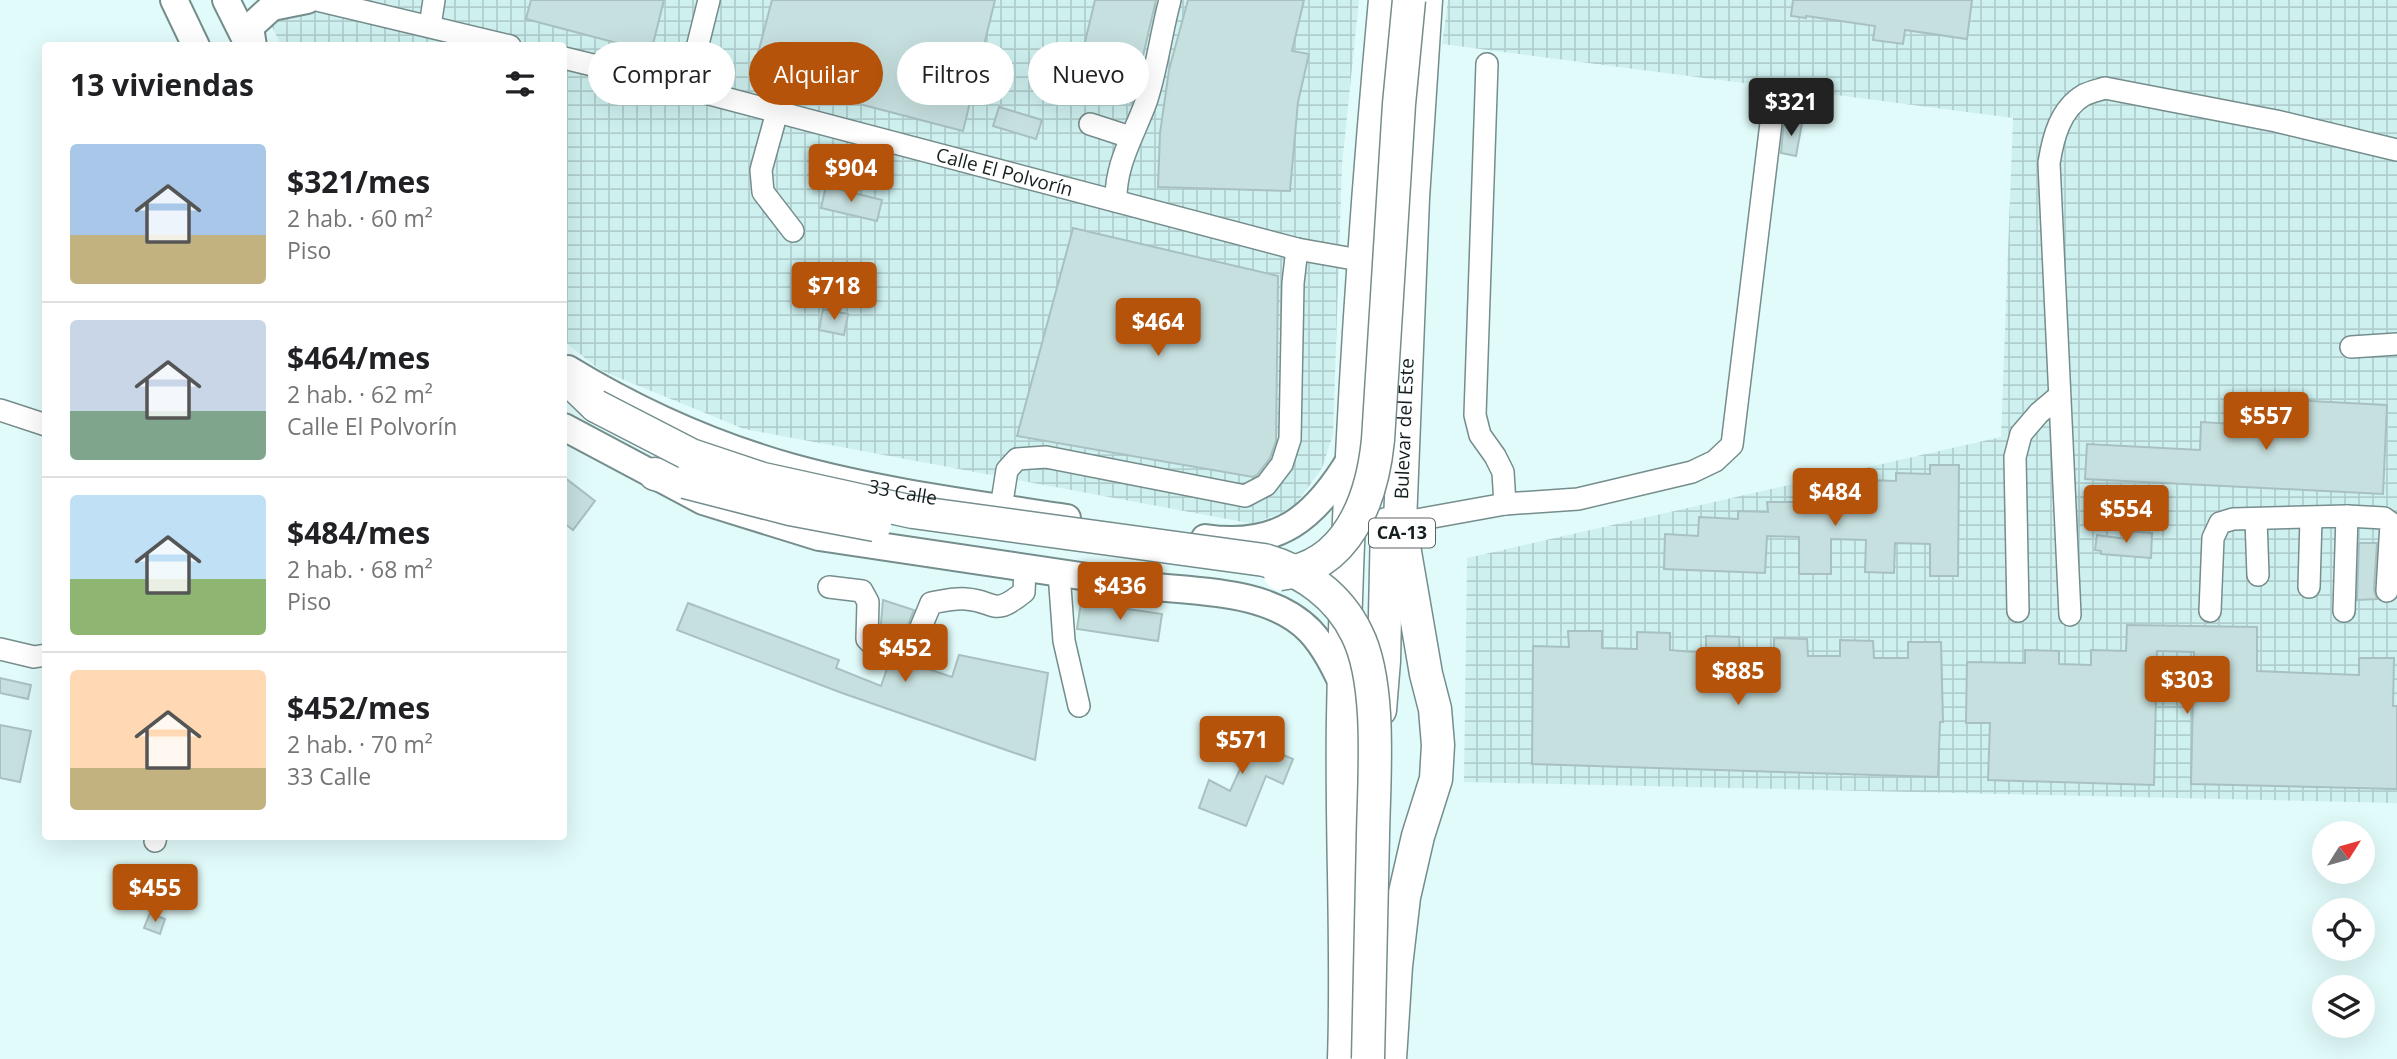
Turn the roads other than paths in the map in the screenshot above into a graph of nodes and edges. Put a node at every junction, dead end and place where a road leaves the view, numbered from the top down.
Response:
1 (174, 0) edge
2 (226, 0) edge
3 (307, 0) edge
4 (317, 0) edge
5 (434, 0) edge
6 (709, 0) edge
7 (1170, 0) edge
8 (1385, 0) edge
9 (1409, 0) edge
10 (1426, 0) edge
11 (430, 26) junction
12 (194, 42) edge
13 (249, 42) edge
14 (251, 42) edge
15 (494, 42) edge
16 (698, 42) edge
17 (567, 59) edge
18 (588, 64) edge
19 (1488, 64) dead end
20 (735, 101) edge
21 (777, 113) junction
22 (1771, 123) dead end
23 (1090, 124) dead end
24 (1130, 137) junction
25 (2397, 150) edge
26 (1116, 201) junction
27 (793, 231) dead end
28 (1297, 249) junction
29 (1365, 261) junction
30 (2397, 344) edge
31 (2351, 347) dead end
32 (567, 369) edge
33 (567, 378) edge
34 (2058, 397) junction
35 (0, 410) edge
36 (42, 424) edge
37 (567, 429) edge
38 (1404, 439) junction
39 (1351, 458) junction
40 (655, 474) junction
41 (1505, 504) junction
42 (1000, 508) junction
43 (2347, 516) junction
44 (2311, 518) junction
45 (2256, 519) junction
46 (1400, 523) junction
47 (1215, 540) junction
48 (1025, 568) junction
49 (1059, 573) junction
50 (2258, 575) dead end
51 (829, 587) dead end
52 (2309, 587) dead end
53 (2387, 591) dead end
54 (1208, 593) junction
55 (2018, 611) dead end
56 (2210, 611) dead end
57 (2344, 611) dead end
58 (2070, 615) dead end
59 (0, 649) edge
60 (42, 656) edge
61 (1344, 687) junction
62 (1079, 706) dead end
63 (1343, 725) junction
64 (1344, 1059) edge
65 (1368, 1059) edge
66 (1390, 1059) edge

1 - 12 main road
2 - 13 main road
3 - 14 main road
4 - 11 street
5 - 11 street
6 - 16 street
7 - 24 street
8 - 29 highway, CA-13
9 - 40 highway, bridge
10 - 38 highway, Bulevar del Este / CA-13
11 - 15 street
17 - 18 street, Calle El Polvorín
19 - 41 street
20 - 21 street, Calle El Polvorín
21 - 26 street, Calle El Polvorín
21 - 27 street
22 - 41 street
23 - 24 street
24 - 26 street
25 - 34 street
26 - 28 street, Calle El Polvorín
28 - 29 street, Calle El Polvorín
28 - 42 street
29 - 39 highway, CA-13
30 - 31 street
32 - 42 main road, 33 Calle
33 - 65 highway, bridge
34 - 55 street
34 - 58 street
35 - 36 street
37 - 40 main road
38 - 46 highway, Bulevar del Este / CA-13
38 - 63 highway
39 - 47 main road, 33 Calle
39 - 61 highway, CA-13
40 - 48 main road
41 - 46 street
42 - 47 main road, 33 Calle
43 - 44 street
43 - 53 street
43 - 57 street
44 - 45 street
44 - 52 street
45 - 50 street
45 - 56 street
46 - 66 highway, Bulevar del Este / CA-13
47 - 54 main road
48 - 49 main road
48 - 51 street
49 - 54 main road
49 - 62 street
54 - 61 main road
59 - 60 street
61 - 63 highway, CA-13
63 - 64 highway, CA-13

